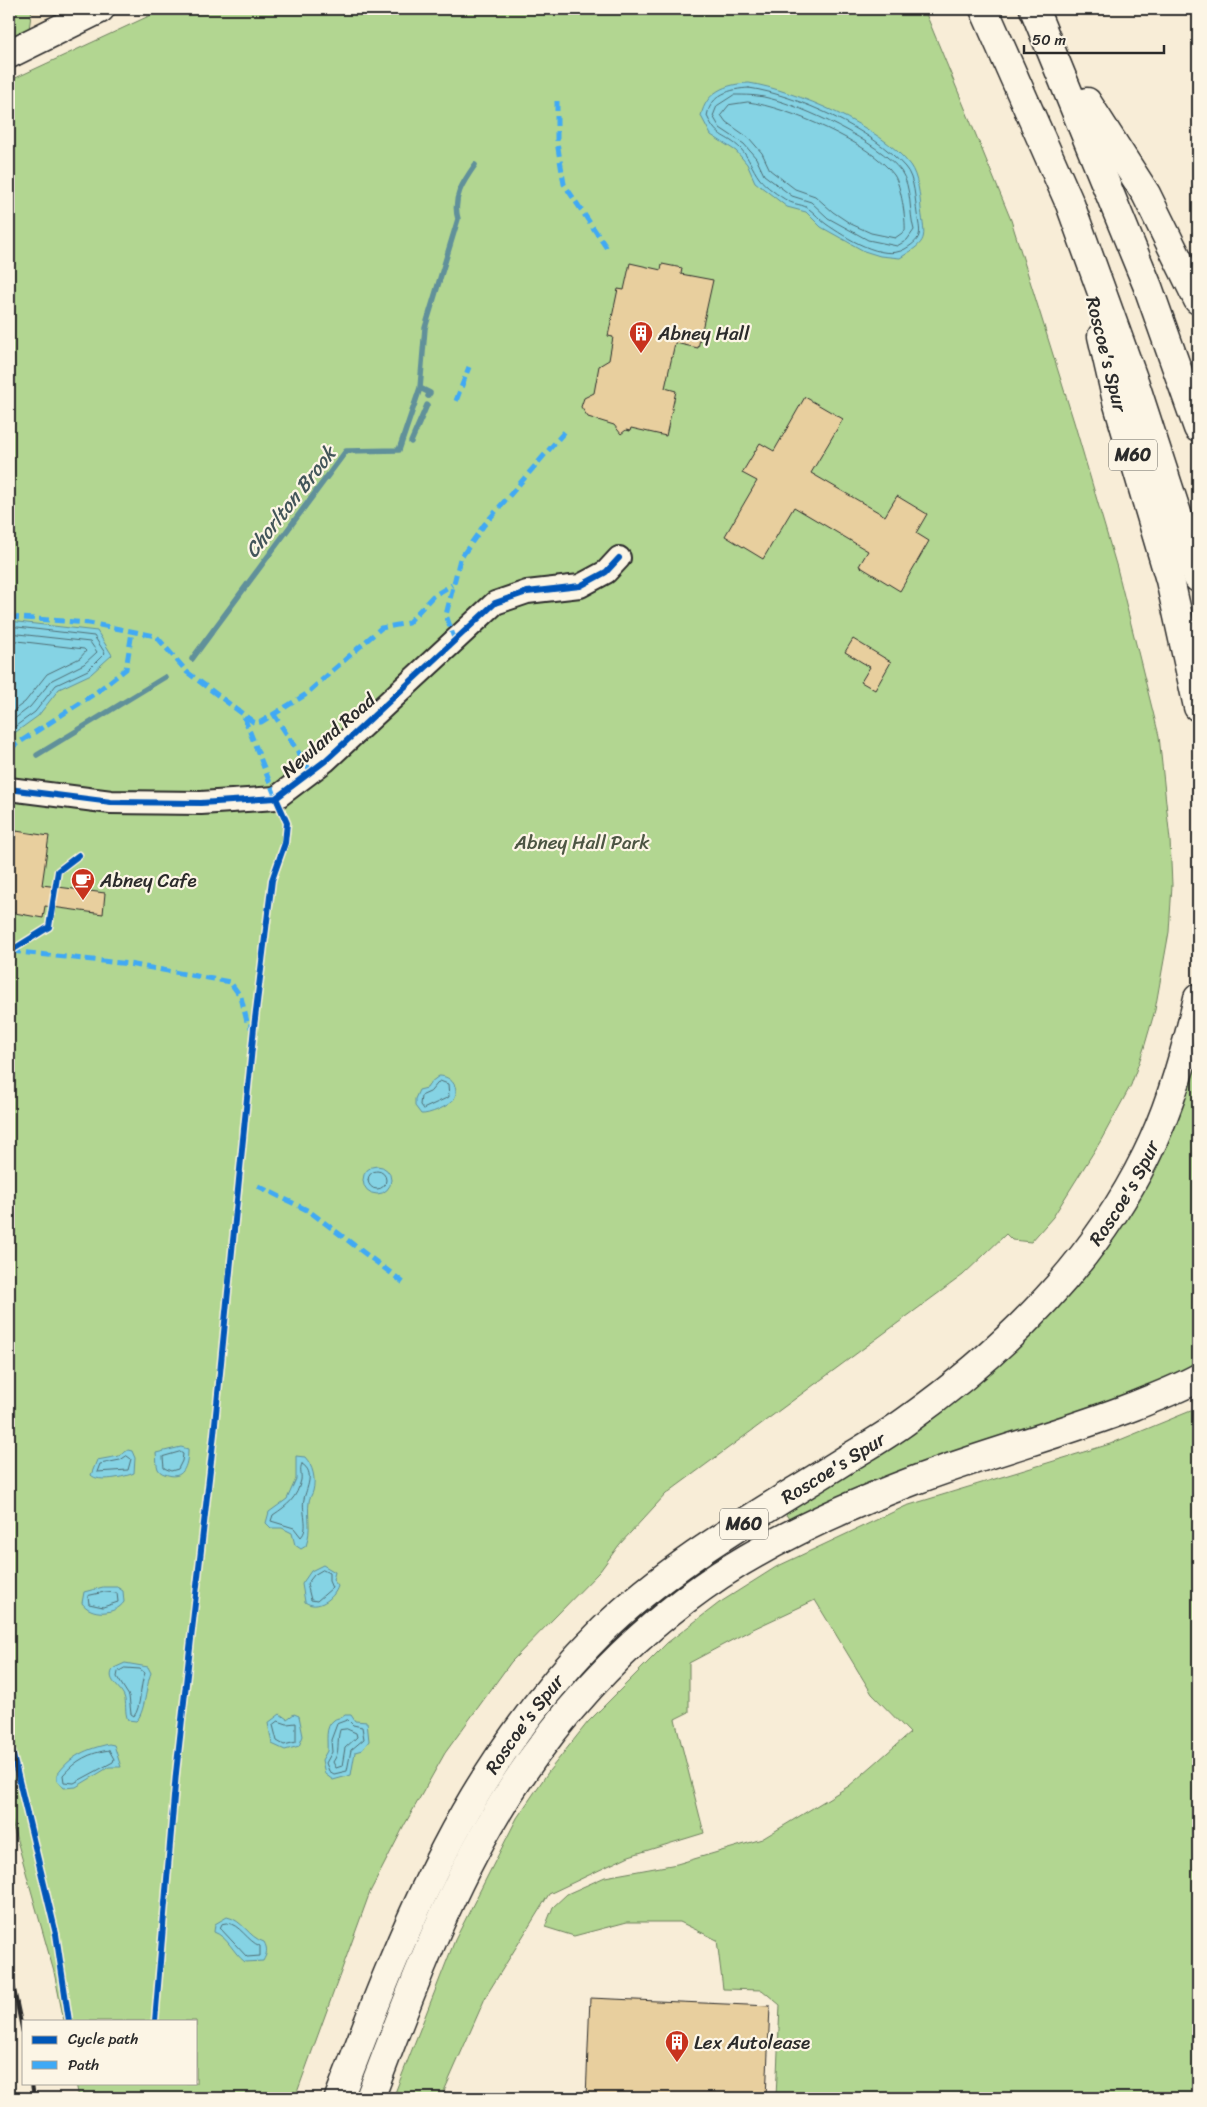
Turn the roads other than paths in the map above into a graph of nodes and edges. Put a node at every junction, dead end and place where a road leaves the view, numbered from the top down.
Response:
1 (100, 9) edge
2 (984, 9) edge
3 (1034, 9) edge
4 (1049, 42) junction
5 (9, 54) edge
6 (1070, 204) junction
7 (1198, 300) edge
8 (1198, 428) edge
9 (619, 558) dead end
10 (1198, 578) edge
11 (1198, 707) edge
12 (9, 789) edge
13 (1198, 998) edge
14 (1198, 1378) edge
15 (339, 2098) edge
16 (370, 2098) edge

1 - 5 main road
2 - 6 main road, M60
3 - 4 main road
4 - 7 main road
4 - 8 main road
6 - 10 main road, M60
6 - 11 main road, Roscoe's Spur / M60
9 - 12 street, Newland Road
13 - 15 main road, Roscoe's Spur / M60
14 - 16 main road, Roscoe's Spur / M60

